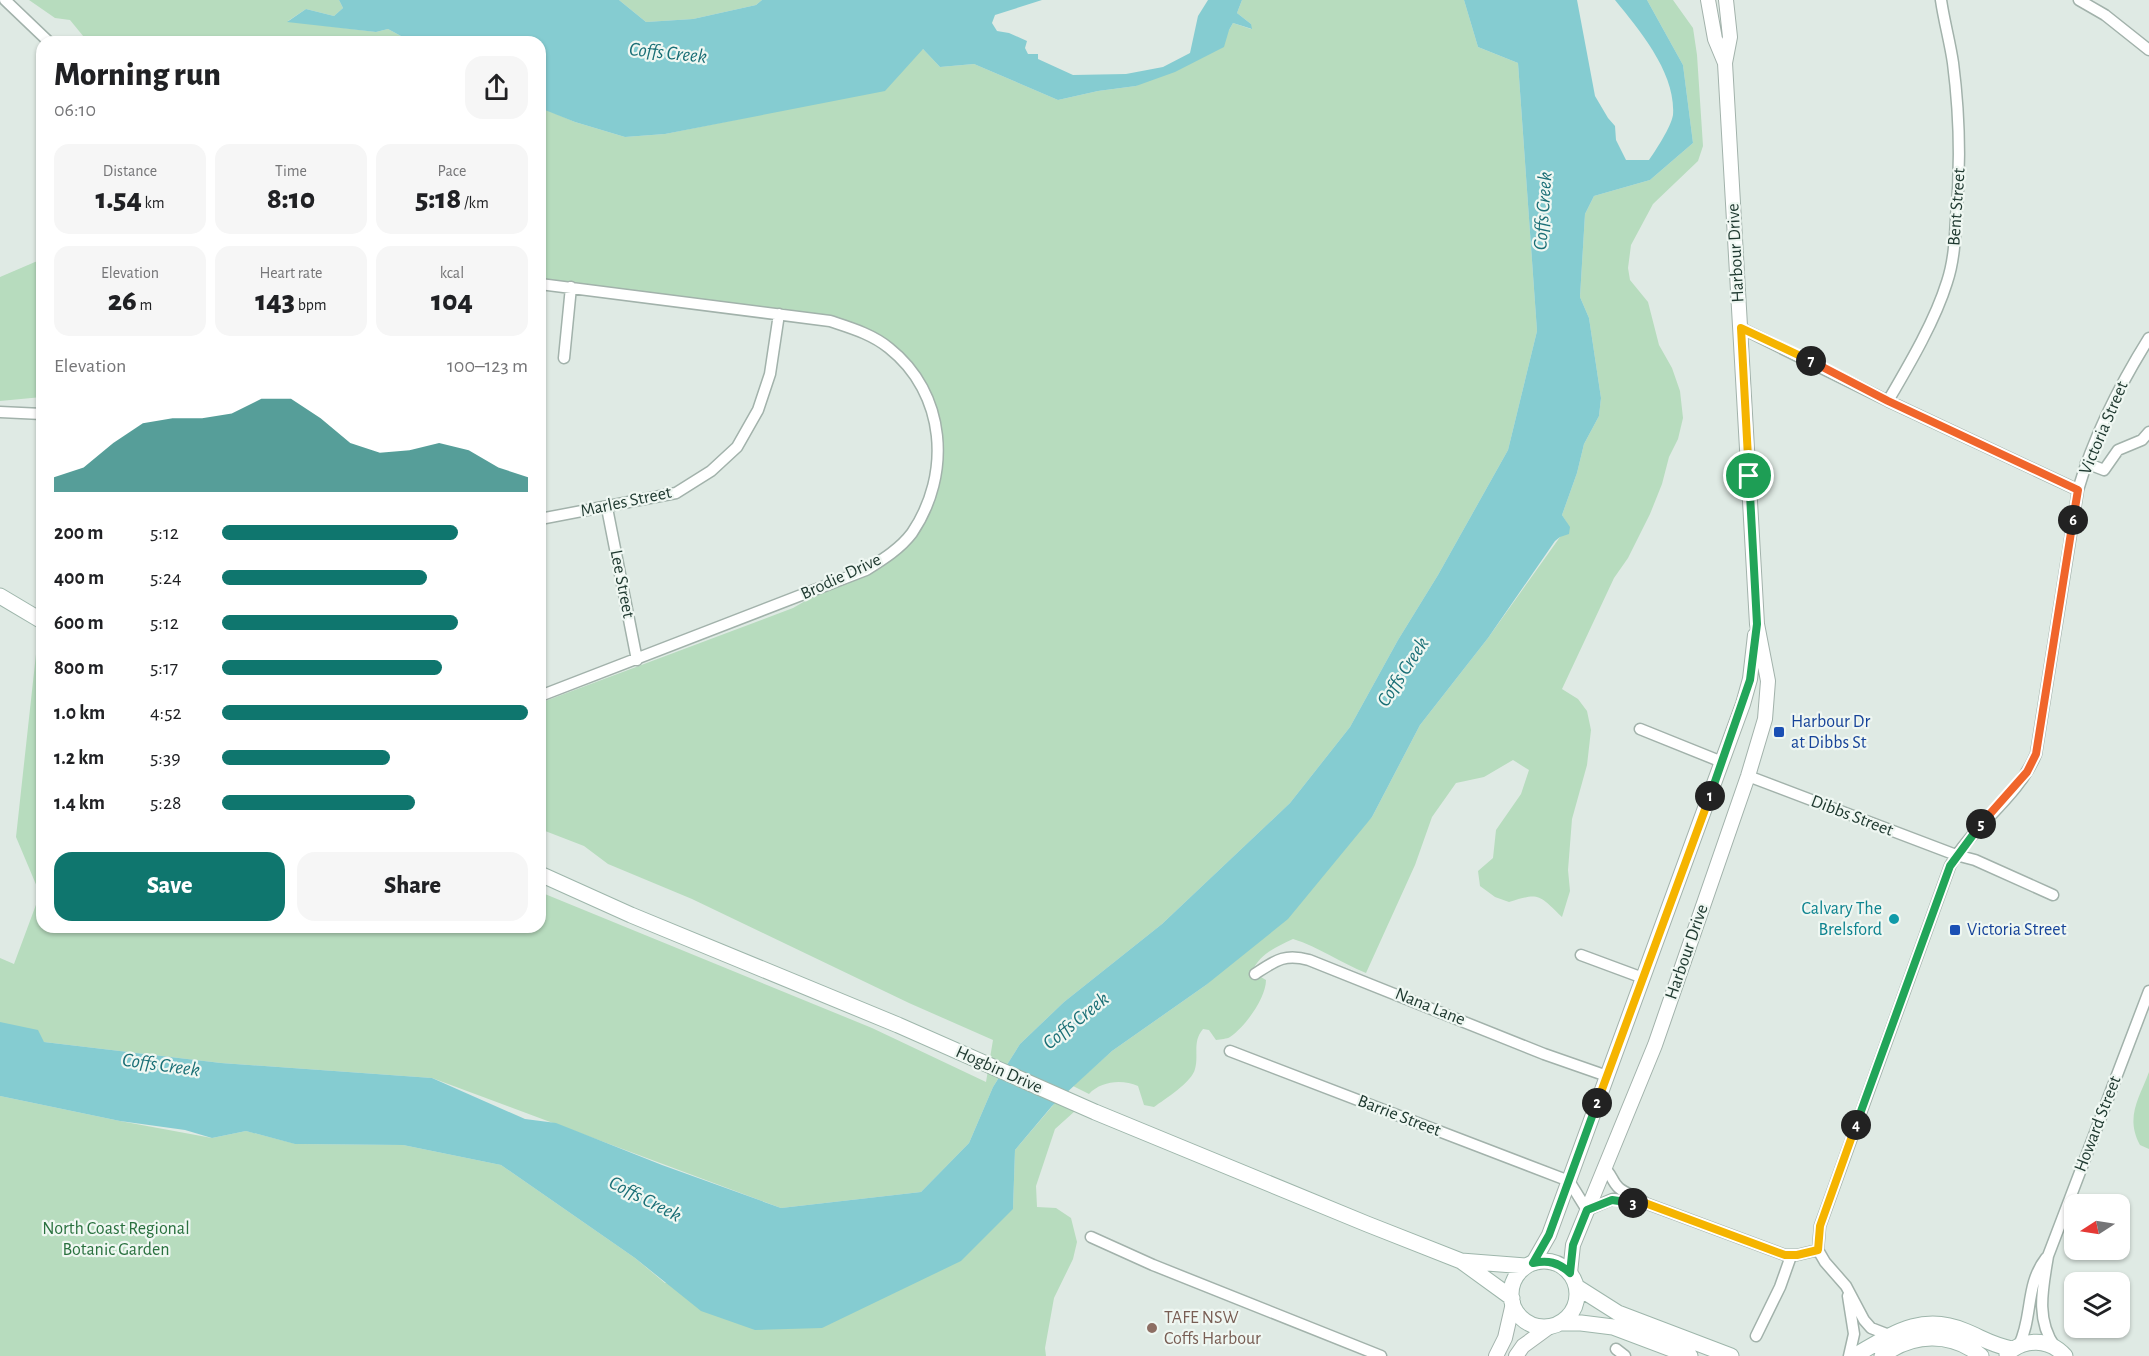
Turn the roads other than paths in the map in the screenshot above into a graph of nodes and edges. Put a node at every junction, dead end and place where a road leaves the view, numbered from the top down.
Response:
1 (5, 0) edge
2 (1708, 0) edge
3 (1726, 0) edge
4 (1941, 0) edge
5 (2079, 0) edge
6 (43, 36) edge
7 (2149, 50) edge
8 (1725, 63) junction
9 (546, 285) edge
10 (571, 288) junction
11 (779, 314) junction
12 (1741, 328) junction
13 (2149, 338) edge
14 (564, 358) dead end
15 (1888, 401) junction
16 (0, 412) edge
17 (36, 414) edge
18 (2149, 432) edge
19 (2086, 463) junction
20 (2078, 490) junction
21 (607, 508) junction
22 (546, 518) edge
23 (0, 596) edge
24 (36, 617) edge
25 (1757, 624) junction
26 (637, 660) junction
27 (546, 694) edge
28 (1640, 729) dead end
29 (1722, 762) junction
30 (1748, 776) junction
31 (1956, 855) junction
32 (546, 877) edge
33 (2053, 895) dead end
34 (1581, 955) dead end
35 (1255, 974) dead end
36 (1643, 978) junction
37 (2149, 991) edge
38 (1230, 1051) dead end
39 (1607, 1076) junction
40 (1604, 1168) junction
41 (1569, 1181) junction
42 (1645, 1203) junction
43 (1587, 1210) junction
44 (1091, 1237) dead end
45 (1818, 1250) junction
46 (1791, 1256) junction
47 (2048, 1256) junction
48 (1461, 1261) junction
49 (1530, 1264) junction
50 (1570, 1273) junction
51 (1846, 1286) junction
52 (1577, 1287) junction
53 (1512, 1301) junction
54 (1554, 1325) junction
55 (1889, 1335) junction
56 (1756, 1336) dead end
57 (1616, 1349) dead end
58 (2012, 1350) edge
59 (2060, 1352) edge
60 (1381, 1356) edge
61 (1496, 1356) edge
62 (1516, 1356) edge
63 (1625, 1356) edge
64 (1690, 1356) edge
65 (1731, 1356) edge
66 (1849, 1356) edge
67 (1854, 1356) edge
68 (1882, 1356) edge
69 (1980, 1356) edge

1 - 6 street
2 - 8 street, Harbour Drive
3 - 8 street, Harbour Drive
4 - 15 street, Bent Street
5 - 7 street
8 - 12 street, Harbour Drive
9 - 10 street, Brodie Drive
10 - 11 street, Brodie Drive
10 - 14 street
11 - 21 street, Marles Street
11 - 26 street, Brodie Drive
12 - 15 street
12 - 25 street, Harbour Drive
13 - 19 street, Victoria Street
15 - 20 street
16 - 17 street
18 - 19 street
19 - 20 street, Victoria Street
20 - 31 street, Victoria Street
21 - 22 street, Marles Street
21 - 26 street, Lee Street
23 - 24 main road
25 - 29 street, Harbour Drive
25 - 30 street, Harbour Drive
26 - 27 street, Brodie Drive
28 - 29 street
29 - 36 street, Harbour Drive
30 - 31 street, Dibbs Street
30 - 40 street, Harbour Drive
31 - 33 street, Dibbs Street
31 - 45 street, Victoria Street
32 - 48 main road, Hogbin Drive
34 - 36 street
35 - 39 street, Nana Lane
36 - 39 street, Harbour Drive
37 - 47 street, Howard Street
38 - 41 street, Barrie Street
39 - 41 street, Harbour Drive
40 - 42 street
40 - 43 street, Harbour Drive
41 - 43 street
41 - 49 street, Harbour Drive
42 - 43 street
42 - 46 street
43 - 50 street, Harbour Drive
44 - 60 street
45 - 46 street
45 - 51 street
46 - 56 street
47 - 58 street, Howard Street
47 - 59 street, Howard Street
48 - 49 main road, Hogbin Drive
48 - 53 main road, Hogbin Drive
49 - 50 main road
49 - 53 main road
50 - 52 main road
51 - 55 street
51 - 66 street
52 - 54 main road
52 - 65 main road
53 - 54 main road
53 - 61 street
54 - 62 street
54 - 64 main road
55 - 58 main road
55 - 67 main road
57 - 63 street
58 - 59 main road
68 - 69 main road

